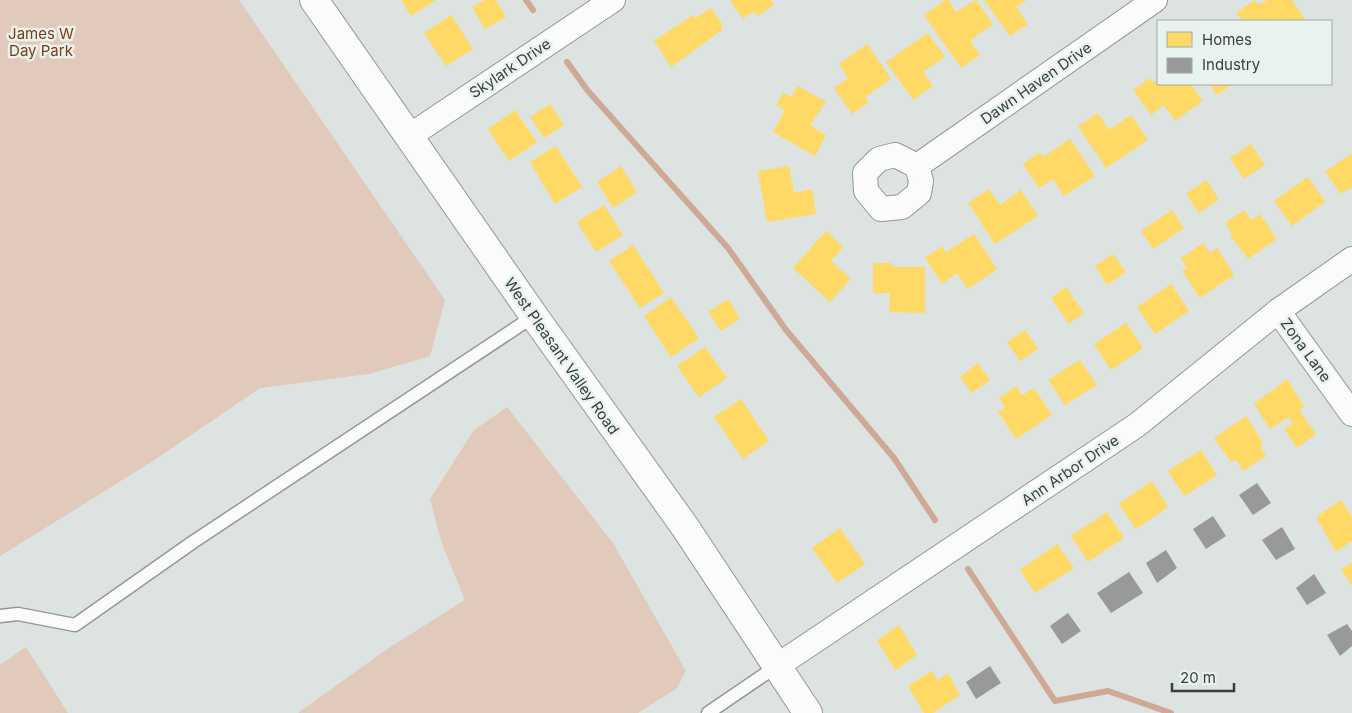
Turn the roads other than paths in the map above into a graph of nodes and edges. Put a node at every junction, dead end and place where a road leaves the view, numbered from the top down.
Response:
1 (314, 0) edge
2 (613, 0) edge
3 (1155, 0) edge
4 (408, 137) junction
5 (917, 166) dead end
6 (1352, 259) edge
7 (1278, 311) junction
8 (534, 316) junction
9 (1352, 414) edge
10 (0, 616) edge
11 (777, 666) junction
12 (708, 713) edge
13 (808, 713) edge

1 - 4 main road, West Pleasant Valley Road
2 - 4 street, Skylark Drive
3 - 5 street, Dawn Haven Drive
4 - 8 main road, West Pleasant Valley Road
6 - 7 street, Ann Arbor Drive
7 - 9 street, Zona Lane
7 - 11 street, Ann Arbor Drive
8 - 10 lane
8 - 11 main road, West Pleasant Valley Road
11 - 12 lane
11 - 13 main road, West Pleasant Valley Road

